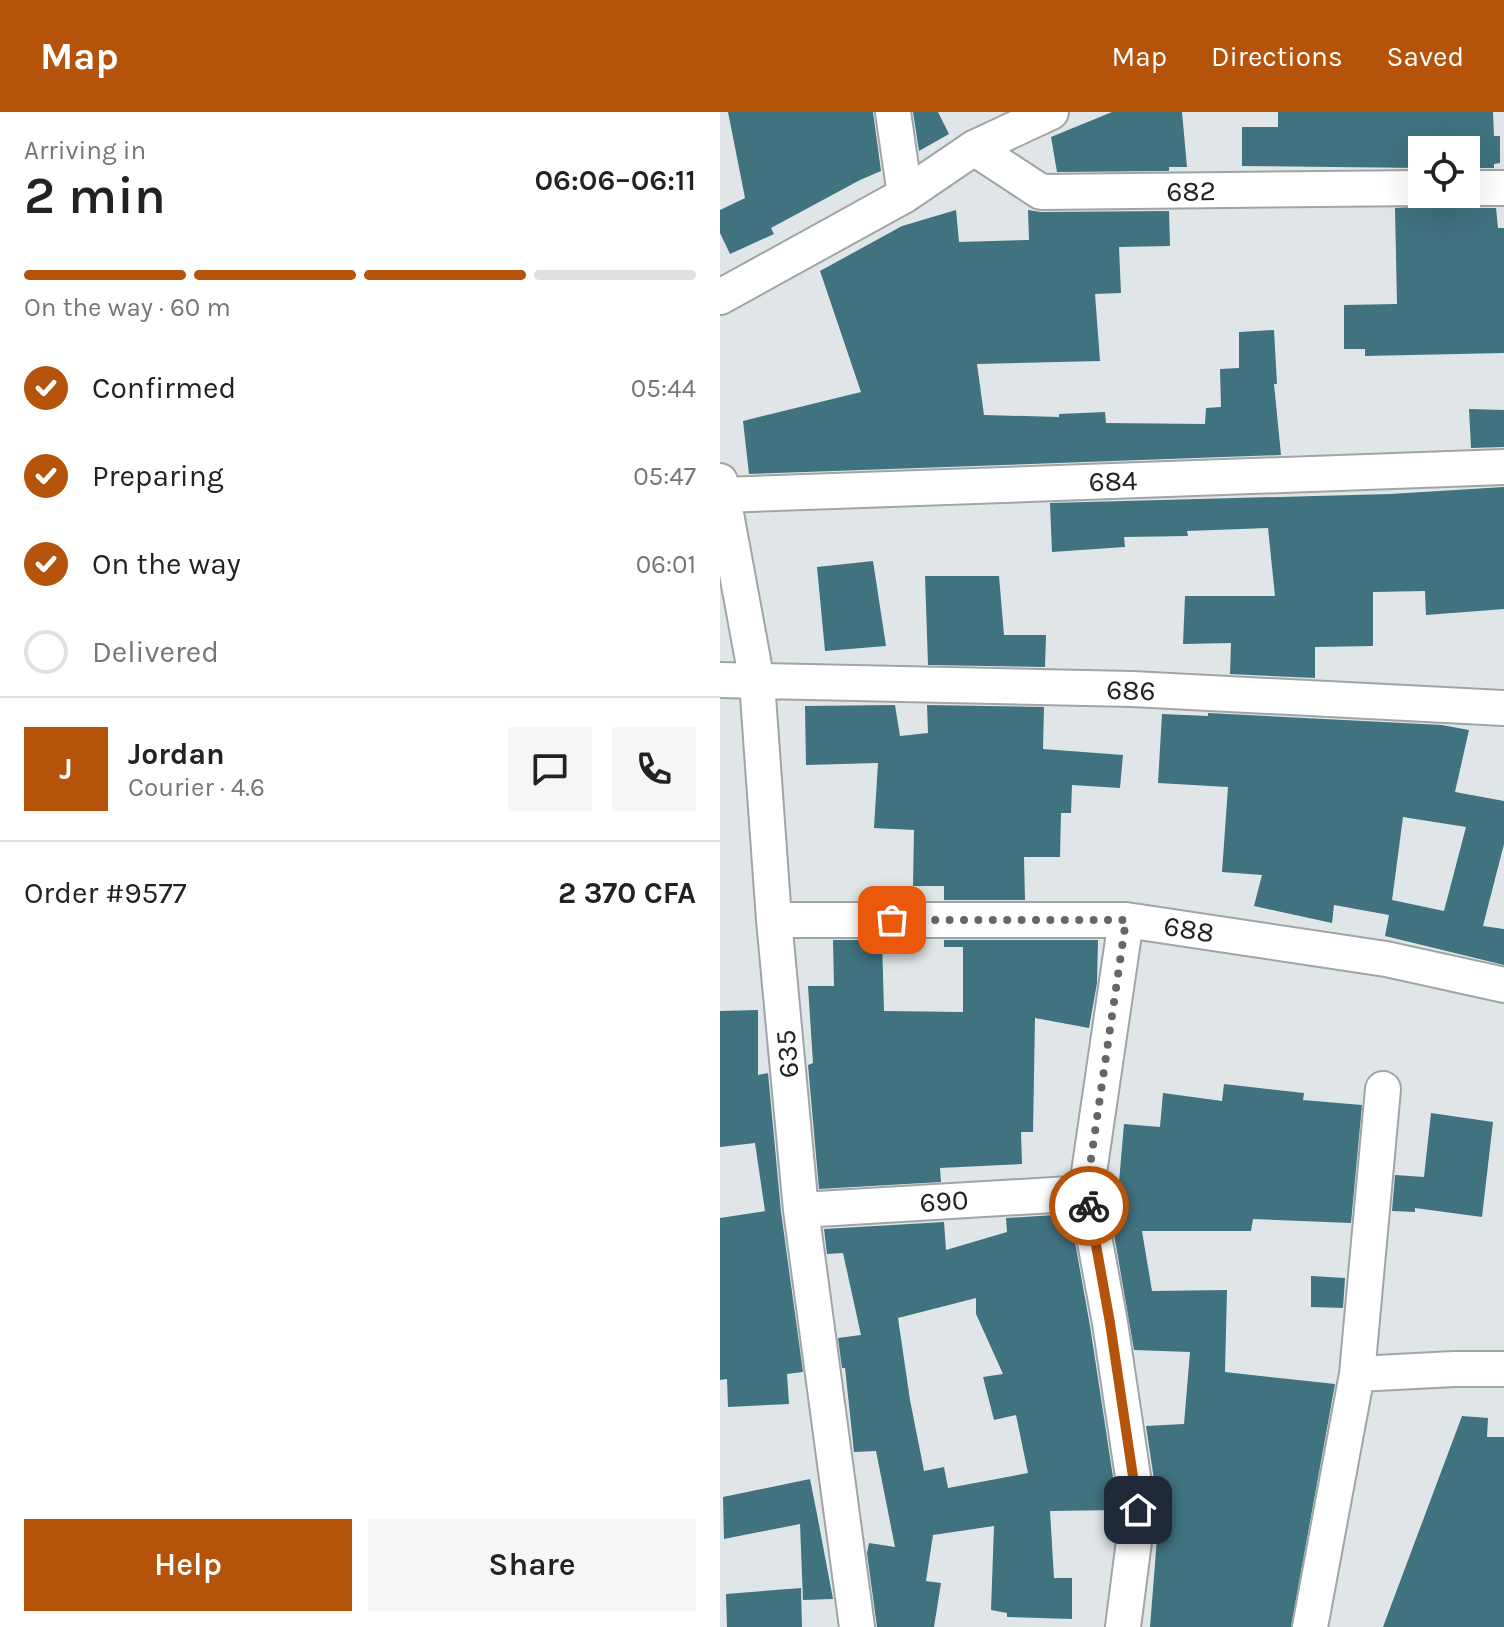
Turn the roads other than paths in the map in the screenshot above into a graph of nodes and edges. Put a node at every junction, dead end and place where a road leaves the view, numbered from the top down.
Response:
1 (893, 112) edge
2 (1051, 112) edge
3 (974, 148) junction
4 (1408, 188) edge
5 (1480, 188) edge
6 (1504, 188) edge
7 (905, 195) junction
8 (720, 297) edge
9 (1504, 467) edge
10 (722, 488) edge
11 (720, 680) edge
12 (757, 682) junction
13 (1504, 708) edge
14 (774, 920) junction
15 (1126, 920) junction
16 (1504, 985) edge
17 (1383, 1089) dead end
18 (1086, 1193) junction
19 (801, 1210) junction
20 (1504, 1369) edge
21 (1357, 1374) junction
22 (857, 1627) edge
23 (1123, 1627) edge
24 (1310, 1627) edge

1 - 7 street
2 - 3 street
3 - 4 street, 682
3 - 7 street
5 - 6 street
7 - 8 street
9 - 10 street, 684
10 - 12 street, 635
11 - 12 street, 686
12 - 13 street, 686
12 - 14 street, 635
14 - 15 street, 688
14 - 19 street, 635
15 - 16 street, 688
15 - 18 street
17 - 21 street
18 - 19 street, 690
18 - 23 street
19 - 22 street, 635
20 - 21 street
21 - 24 street

